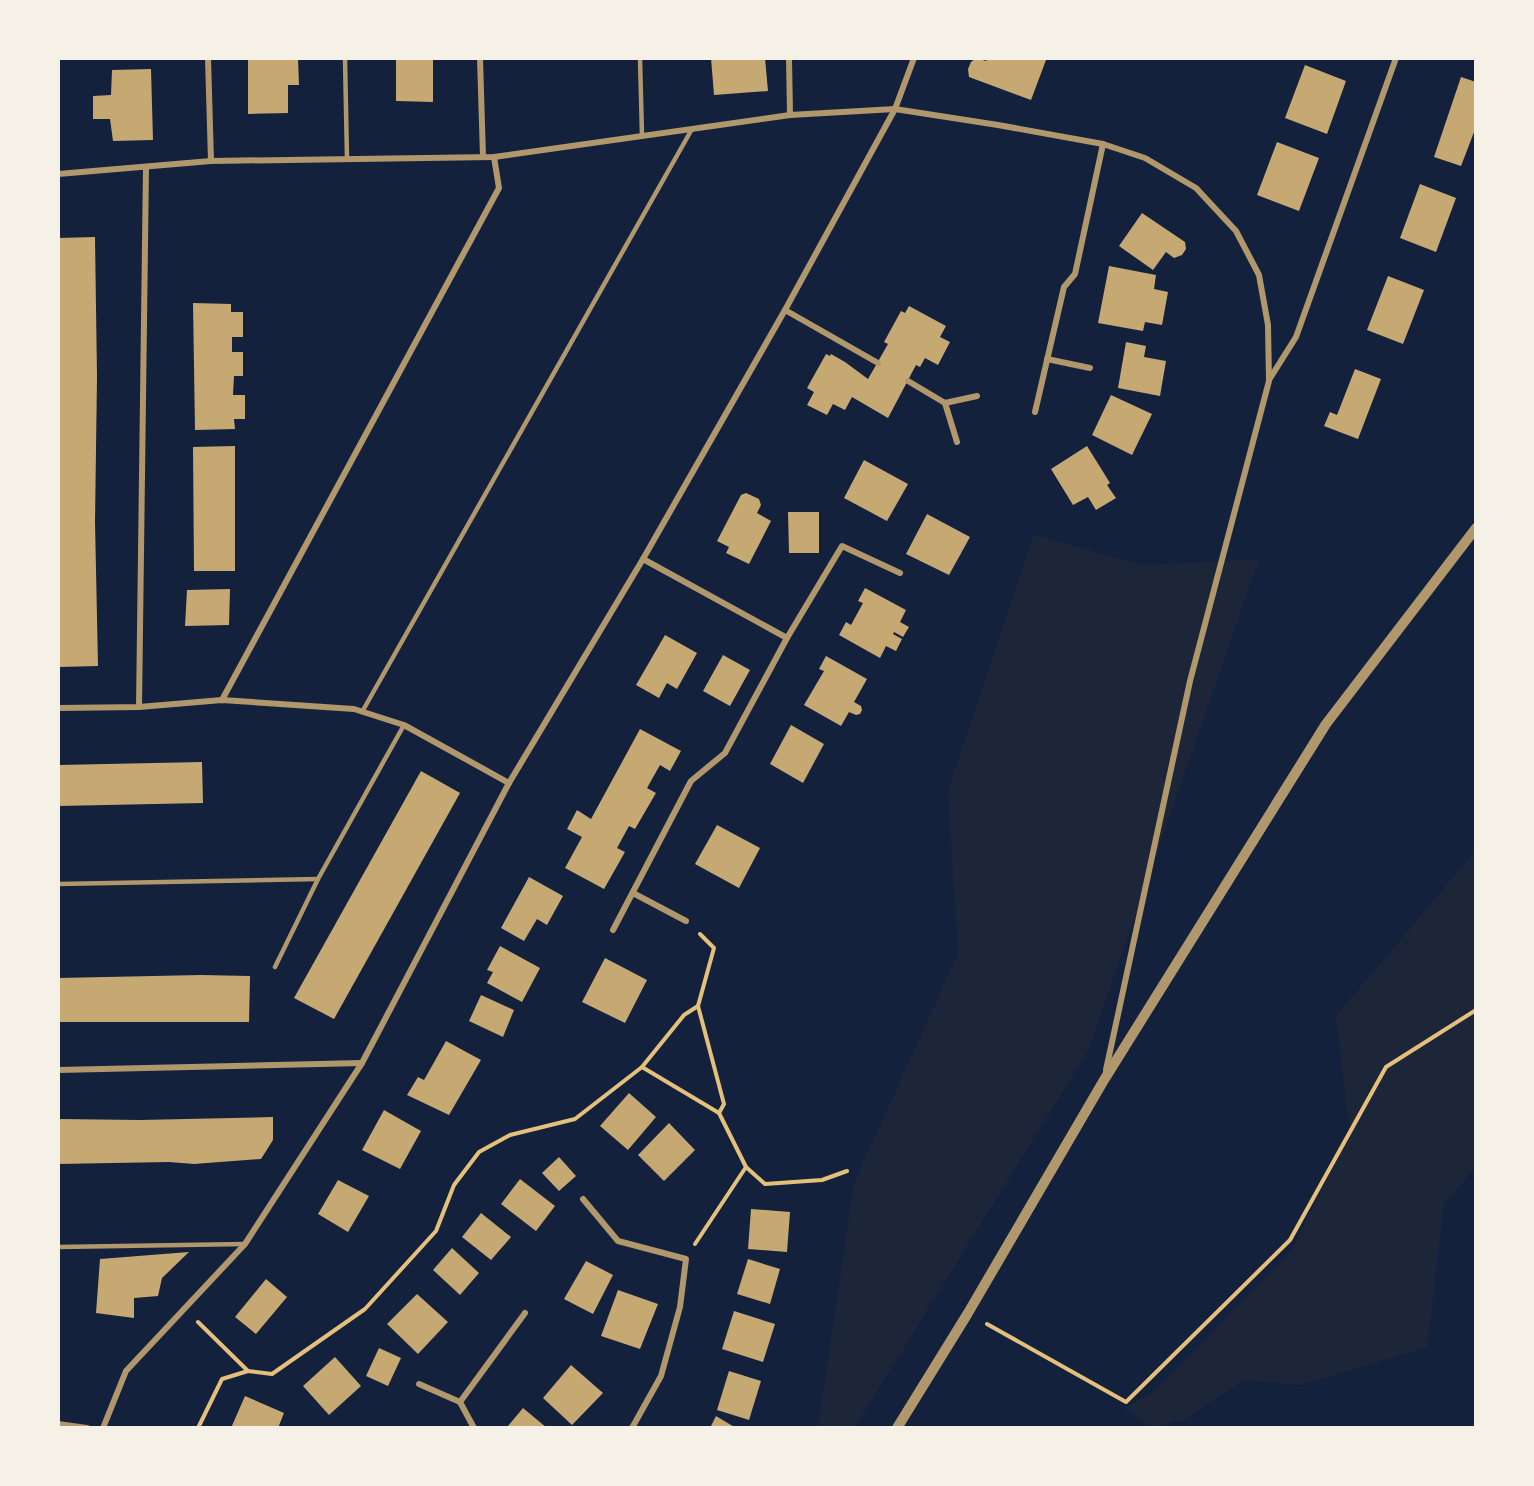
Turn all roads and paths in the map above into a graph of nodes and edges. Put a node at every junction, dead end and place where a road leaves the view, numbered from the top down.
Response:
1 (208, 58) edge
2 (345, 58) edge
3 (480, 58) edge
4 (640, 58) edge
5 (789, 58) edge
6 (914, 58) edge
7 (1395, 58) edge
8 (895, 109) junction
9 (790, 115) junction
10 (692, 129) junction
11 (642, 136) junction
12 (1103, 144) junction
13 (483, 157) junction
14 (494, 157) junction
15 (347, 159) junction
16 (211, 161) junction
17 (146, 167) junction
18 (58, 174) edge
19 (785, 310) junction
20 (1047, 359) junction
21 (878, 363) dead end
22 (1090, 368) dead end
23 (908, 381) dead end
24 (1269, 381) junction
25 (977, 396) dead end
26 (945, 403) junction
27 (1035, 412) dead end
28 (957, 442) dead end
29 (1476, 528) edge
30 (643, 559) junction
31 (900, 573) dead end
32 (787, 639) junction
33 (222, 700) junction
34 (139, 706) junction
35 (58, 708) edge
36 (362, 712) junction
37 (404, 725) junction
38 (509, 783) junction
39 (318, 879) junction
40 (58, 884) edge
41 (633, 893) junction
42 (686, 921) joint
43 (613, 930) dead end
44 (275, 967) dead end
45 (698, 1006) junction
46 (1476, 1010) edge
47 (362, 1063) junction
48 (642, 1067) junction
49 (58, 1070) edge
50 (1104, 1080) junction
51 (720, 1113) junction
52 (746, 1167) junction
53 (847, 1171) dead end
54 (583, 1199) dead end
55 (245, 1244) junction
56 (58, 1247) edge
57 (686, 1259) junction
58 (184, 1309) junction
59 (525, 1312) dead end
60 (1003, 1333) dead end
61 (248, 1371) junction
62 (419, 1384) dead end
63 (460, 1402) junction
64 (58, 1424) edge
65 (87, 1428) edge
66 (103, 1428) edge
67 (198, 1428) edge
68 (474, 1428) edge
69 (632, 1428) edge
70 (897, 1428) edge

1 - 16 street
2 - 15 lane
3 - 13 street
4 - 11 lane
5 - 9 street
6 - 8 street
7 - 24 street
8 - 9 street
8 - 12 street
8 - 19 street
9 - 10 street
10 - 11 street
10 - 36 lane
11 - 14 street
12 - 20 street
12 - 24 street
13 - 14 street
13 - 15 street
14 - 33 street
15 - 16 street
16 - 17 street
17 - 18 street
17 - 34 street
19 - 21 street
19 - 30 street
20 - 22 street
20 - 27 street
23 - 26 street
24 - 50 street
25 - 26 street
26 - 28 street
29 - 50 street
30 - 32 street
30 - 38 street
31 - 32 street
32 - 41 street
33 - 34 street
33 - 36 street
34 - 35 street
36 - 37 street
37 - 38 street
37 - 39 lane
38 - 47 street
39 - 40 lane
39 - 44 lane
41 - 42 street
41 - 43 street
42 - 45 path
45 - 48 path
45 - 51 path
46 - 60 path
47 - 49 street
47 - 55 street
48 - 51 path
48 - 61 path
50 - 70 street
51 - 52 path
52 - 53 path
52 - 57 path
54 - 57 street
55 - 56 lane
55 - 58 street
57 - 69 street
58 - 61 path
58 - 66 street
59 - 63 street
61 - 67 path
62 - 63 street
63 - 68 street
64 - 65 street

